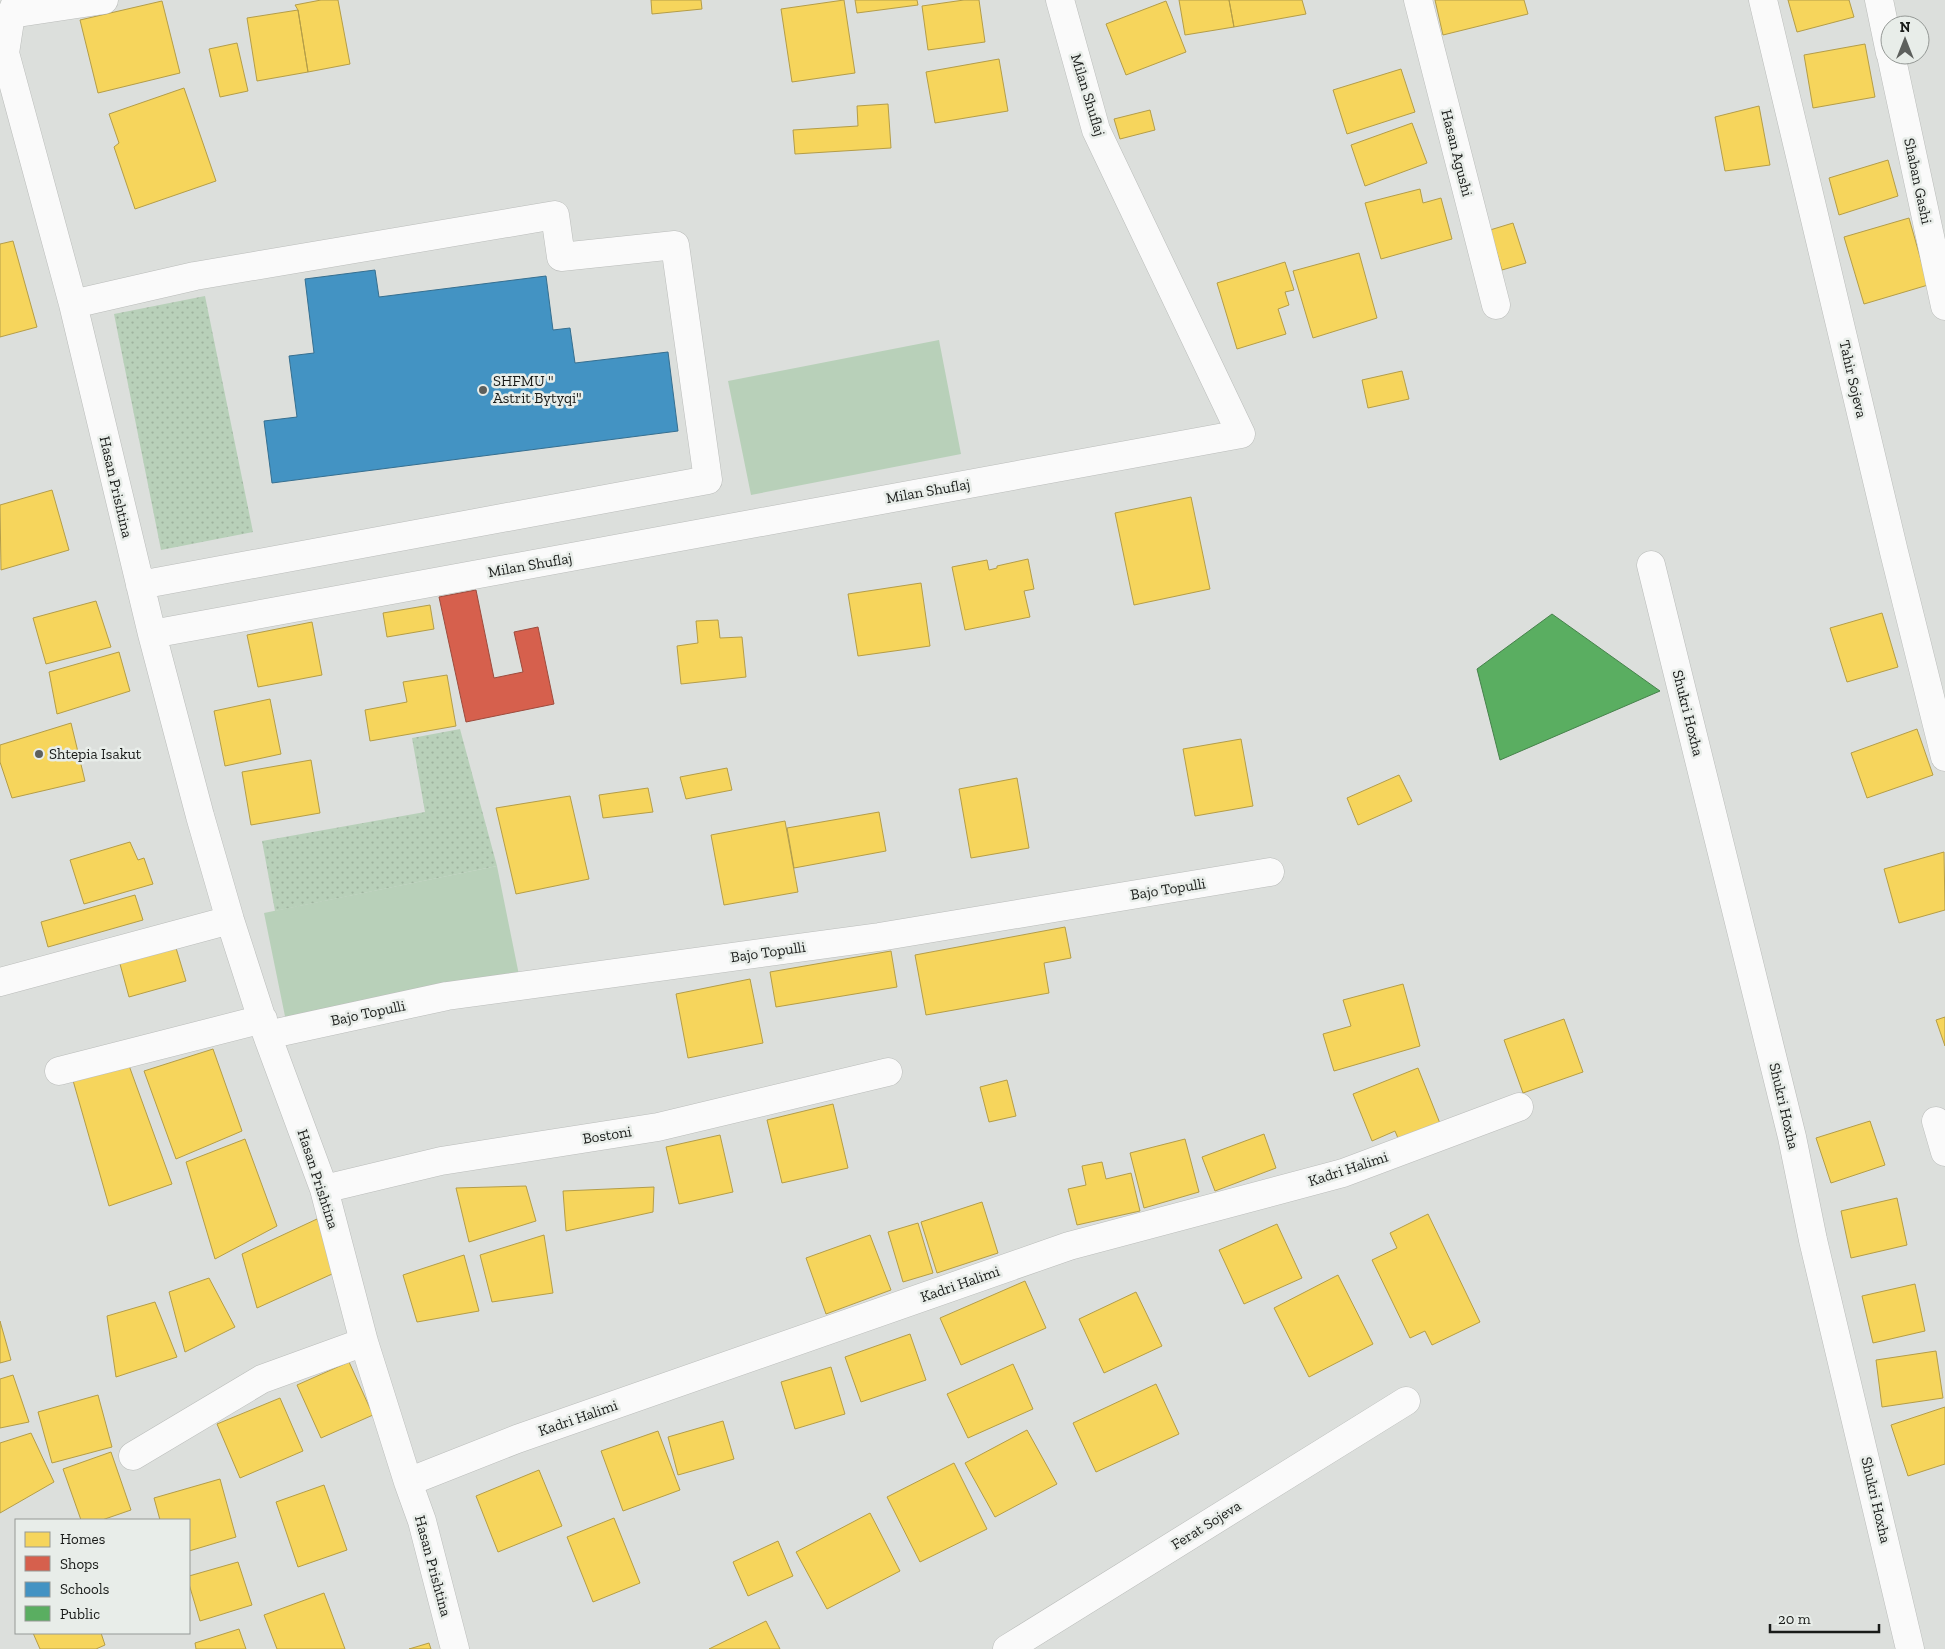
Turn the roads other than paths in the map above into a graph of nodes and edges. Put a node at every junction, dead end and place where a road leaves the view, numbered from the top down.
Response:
1 (104, 0) edge
2 (1060, 0) edge
3 (1418, 0) edge
4 (1763, 0) edge
5 (1879, 0) edge
6 (14, 7) edge
7 (1882, 15) edge
8 (3, 54) edge
9 (1892, 65) edge
10 (73, 304) junction
11 (1496, 305) dead end
12 (1945, 306) edge
13 (1651, 565) dead end
14 (140, 585) junction
15 (152, 634) junction
16 (1945, 757) edge
17 (1270, 872) dead end
18 (230, 920) junction
19 (0, 982) edge
20 (265, 1027) junction
21 (59, 1071) dead end
22 (888, 1072) dead end
23 (1519, 1107) dead end
24 (1936, 1121) dead end
25 (1945, 1152) edge
26 (324, 1189) junction
27 (364, 1342) junction
28 (1406, 1401) dead end
29 (133, 1456) dead end
30 (408, 1482) junction
31 (455, 1649) edge
32 (1007, 1649) edge
33 (1910, 1649) edge

1 - 6 street
2 - 15 street, Milan Shuflaj
3 - 11 street, Hasan Agushi
4 - 16 street, Tahir Sojeva
5 - 7 street, Shaban Gashi
6 - 8 street, Hasan Prishtina
8 - 10 street, Hasan Prishtina
9 - 12 street, Shaban Gashi
10 - 14 street, Hasan Prishtina
10 - 14 street
13 - 33 street, Shukri Hoxha
14 - 15 street, Hasan Prishtina
15 - 18 street, Hasan Prishtina
17 - 20 street, Bajo Topulli
18 - 19 street
18 - 20 street, Hasan Prishtina
20 - 21 street
20 - 26 street, Hasan Prishtina
22 - 26 street, Bostoni
23 - 30 street, Kadri Halimi
24 - 25 street
26 - 27 street, Hasan Prishtina
27 - 29 street
27 - 30 street, Hasan Prishtina
28 - 32 street, Ferat Sojeva
30 - 31 street, Hasan Prishtina

